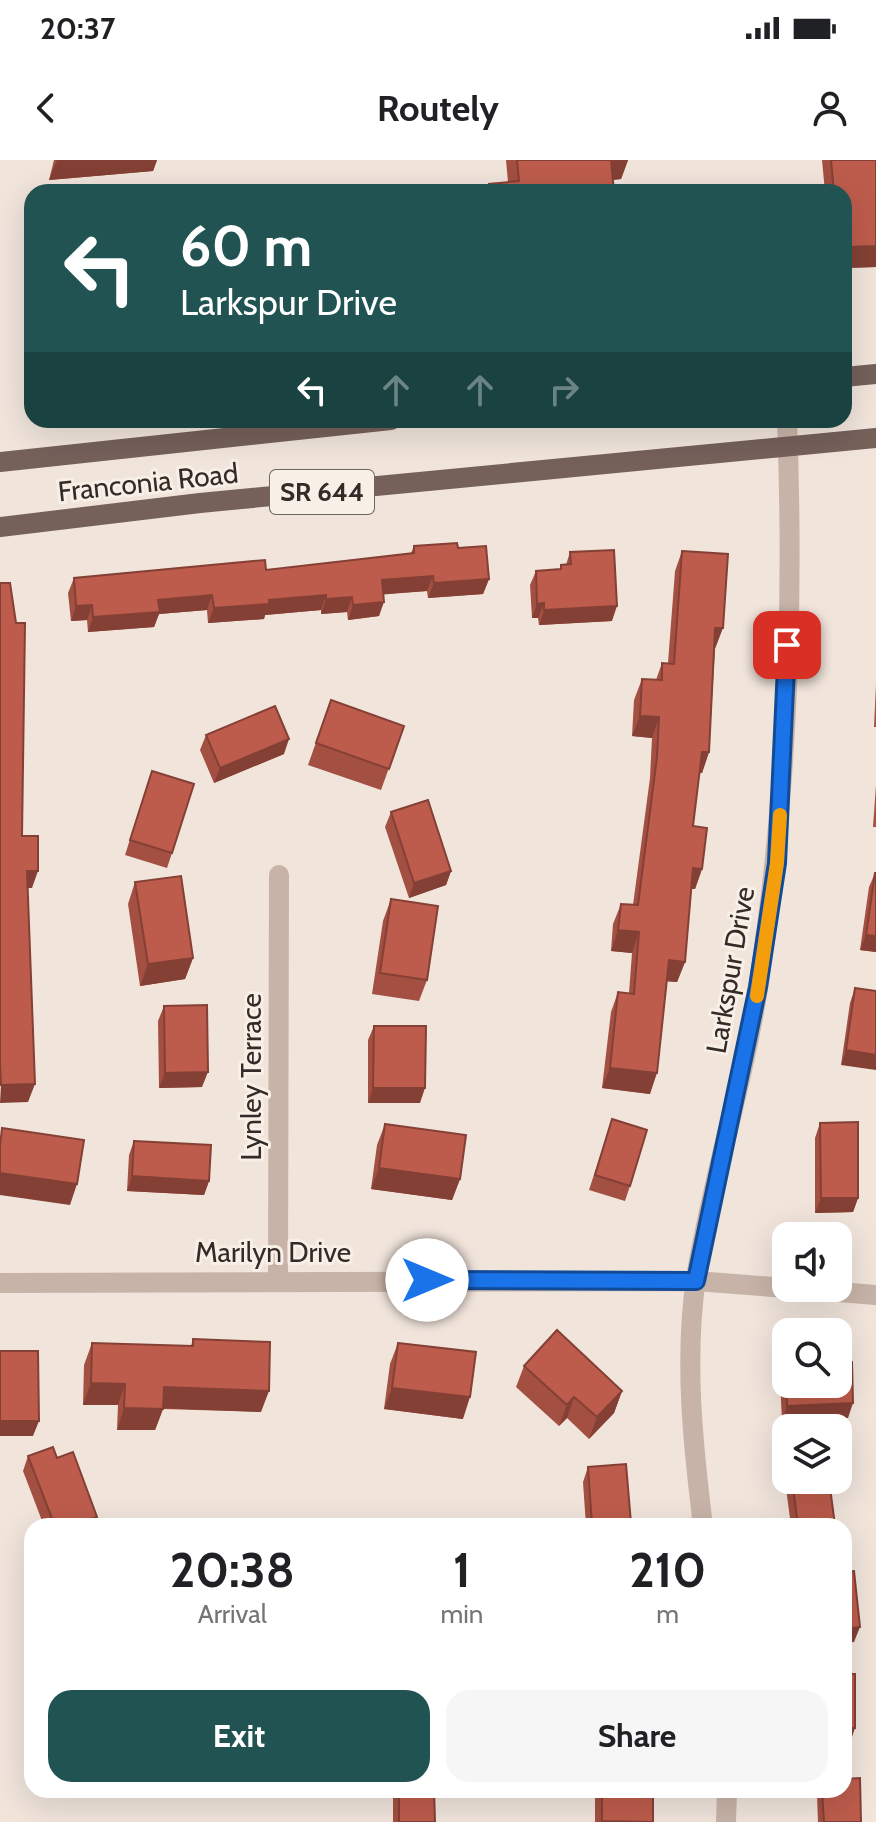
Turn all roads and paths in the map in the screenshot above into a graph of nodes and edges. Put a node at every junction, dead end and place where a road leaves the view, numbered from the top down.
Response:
1 (876, 374) edge
2 (852, 376) edge
3 (317, 428) edge
4 (787, 428) edge
5 (876, 438) edge
6 (788, 448) junction
7 (0, 462) edge
8 (0, 527) edge
9 (279, 875) dead end
10 (278, 1280) junction
11 (696, 1281) junction
12 (0, 1283) edge
13 (772, 1287) edge
14 (852, 1293) edge
15 (876, 1295) edge
16 (702, 1518) edge
17 (727, 1798) edge
18 (726, 1822) edge

1 - 2 main road
3 - 7 main road, Franconia Road / SR 644
4 - 6 street, Larkspur Drive
5 - 6 main road, Franconia Road / SR 644
6 - 8 main road, Franconia Road / SR 644
6 - 11 street, Larkspur Drive
9 - 10 street, Lynley Terrace
10 - 11 street, Marilyn Drive
10 - 12 street, Marilyn Drive
11 - 13 street, Marilyn Drive
11 - 16 street, Larkspur Drive
14 - 15 street, Marilyn Drive
17 - 18 street

